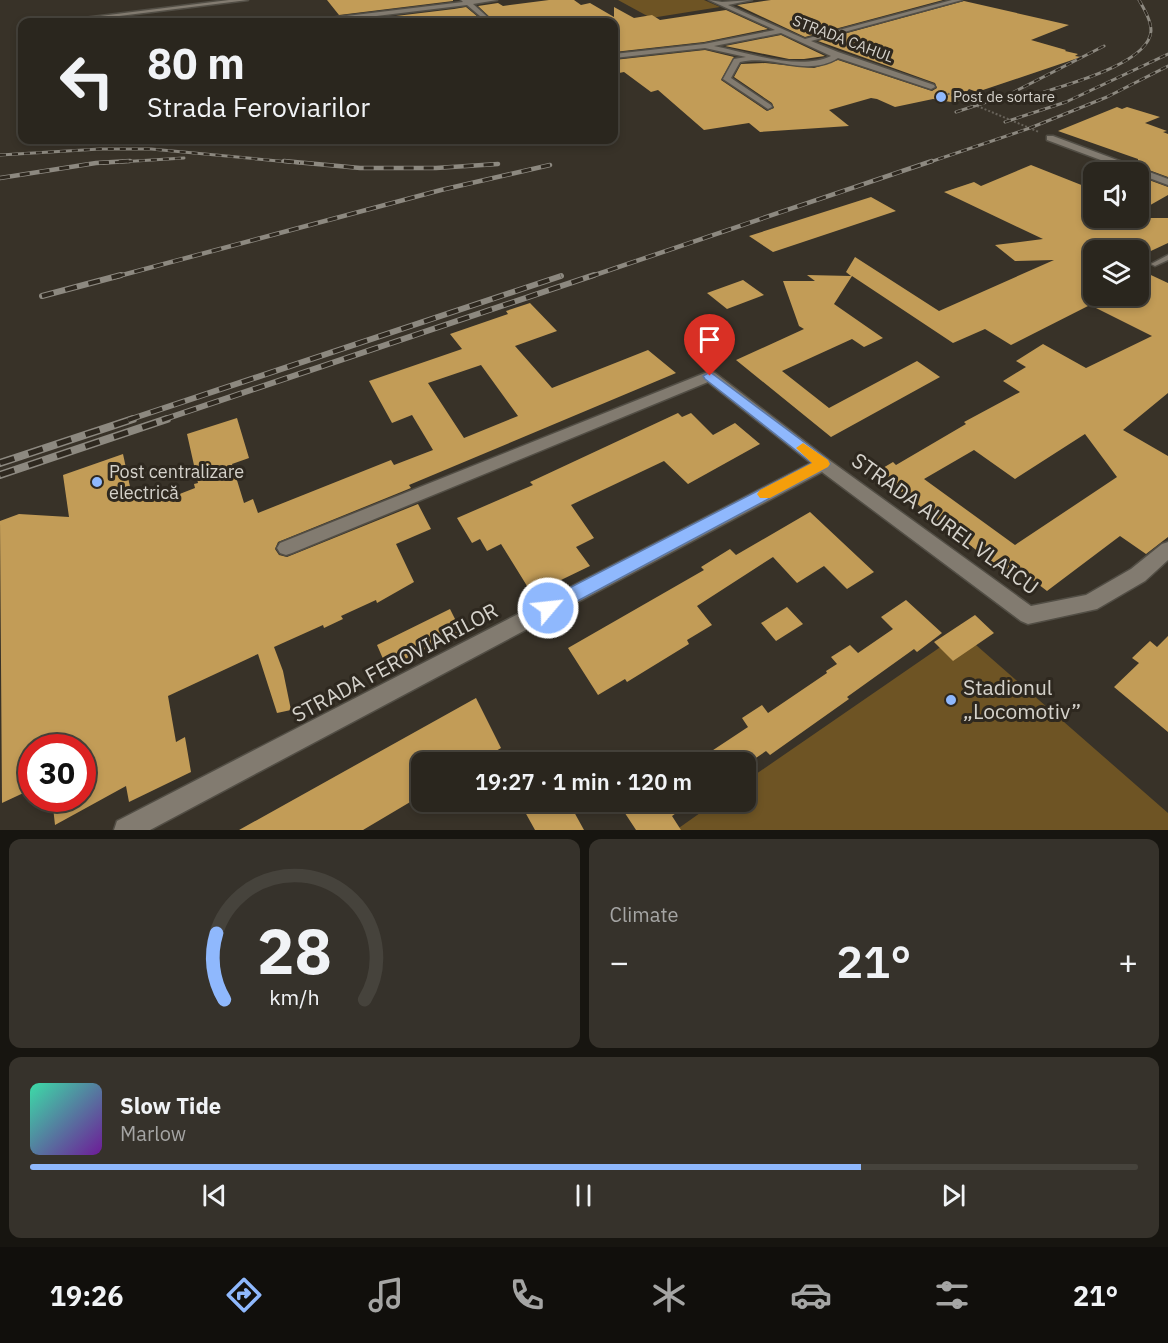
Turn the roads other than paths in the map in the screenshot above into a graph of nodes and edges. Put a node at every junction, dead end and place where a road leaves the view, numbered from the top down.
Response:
1 (245, 0) edge
2 (494, 0) edge
3 (712, 0) edge
4 (749, 0) edge
5 (959, 0) edge
6 (233, 1) edge
7 (465, 2) edge
8 (722, 4) junction
9 (179, 8) junction
10 (173, 15) dead end
11 (89, 18) edge
12 (346, 18) edge
13 (485, 18) edge
14 (781, 31) junction
15 (804, 41) junction
16 (704, 46) junction
17 (835, 54) junction
18 (618, 56) edge
19 (756, 57) junction
20 (931, 87) road end
21 (768, 107) dead end
22 (1050, 138) road end
23 (1168, 182) edge
24 (1168, 257) edge
25 (1155, 264) dead end
26 (823, 464) junction
27 (286, 548) dead end
28 (1168, 549) edge
29 (126, 830) edge

1 - 6 street
2 - 7 street
3 - 8 street, STRADA CAHUL
4 - 8 street
5 - 15 street
6 - 9 street
7 - 12 street
7 - 13 street
8 - 14 street, STRADA CAHUL
9 - 10 street
9 - 11 street
14 - 15 street, STRADA CAHUL
14 - 16 street
15 - 17 street, STRADA CAHUL
16 - 18 street
16 - 19 street
17 - 19 street
17 - 20 street, STRADA CAHUL
19 - 21 street
22 - 23 street
24 - 25 lane
26 - 27 street
26 - 28 street, STRADA AUREL VLAICU
26 - 29 street, STRADA FEROVIARILOR

